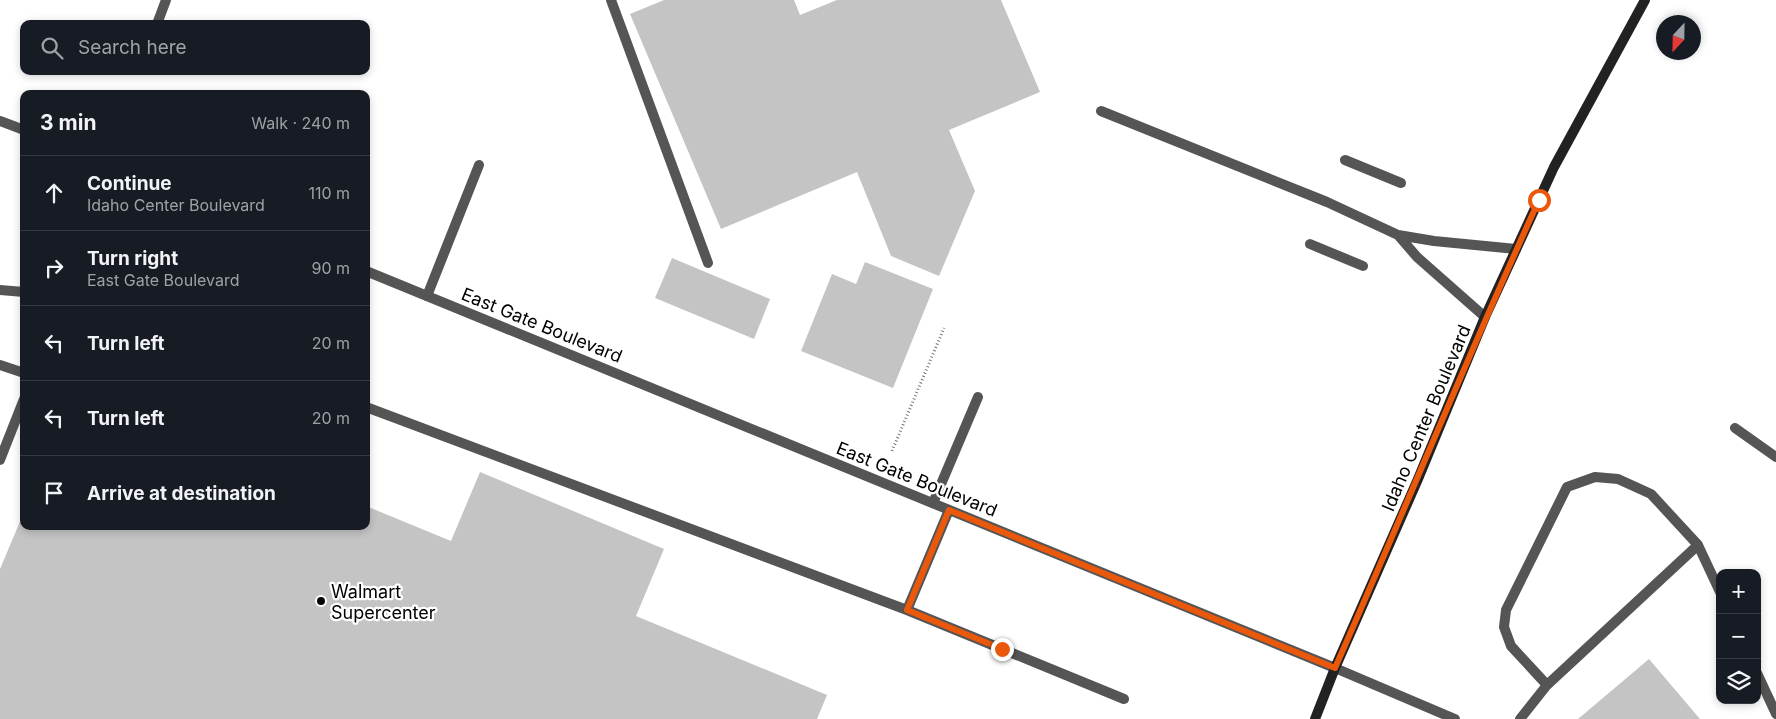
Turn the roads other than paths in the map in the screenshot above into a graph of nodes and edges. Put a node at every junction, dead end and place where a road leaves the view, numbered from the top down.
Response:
1 (166, 0) edge
2 (611, 0) edge
3 (1645, 0) edge
4 (158, 20) edge
5 (1101, 111) dead end
6 (0, 121) edge
7 (20, 128) edge
8 (1345, 160) dead end
9 (480, 165) dead end
10 (1400, 183) dead end
11 (1398, 234) junction
12 (1310, 244) dead end
13 (1516, 249) junction
14 (708, 263) dead end
15 (1363, 266) dead end
16 (370, 273) edge
17 (0, 290) edge
18 (20, 292) edge
19 (427, 296) junction
20 (1485, 317) junction
21 (0, 364) edge
22 (20, 372) edge
23 (978, 397) dead end
24 (20, 409) edge
25 (370, 409) edge
26 (1735, 428) dead end
27 (1776, 457) edge
28 (0, 460) edge
29 (933, 503) junction
30 (949, 510) junction
31 (1698, 545) junction
32 (1716, 583) edge
33 (907, 610) junction
34 (1335, 668) junction
35 (1761, 682) edge
36 (1547, 685) junction
37 (1124, 699) dead end
38 (1776, 714) edge
39 (1315, 719) edge
40 (1454, 719) edge
41 (1520, 719) edge

1 - 4 street
2 - 14 street
3 - 13 main road, Idaho Center Boulevard
5 - 11 street
6 - 7 street
8 - 10 street
9 - 19 street
11 - 13 street
11 - 20 street
12 - 15 street
13 - 20 main road, Idaho Center Boulevard
16 - 19 street, East Gate Boulevard
17 - 18 street
19 - 29 street, East Gate Boulevard
20 - 34 main road, Idaho Center Boulevard
21 - 22 street
23 - 29 street
24 - 28 street
25 - 33 street
26 - 27 street
29 - 30 street, East Gate Boulevard
30 - 33 street
30 - 34 street, East Gate Boulevard
31 - 32 street
31 - 36 street
31 - 36 street
33 - 37 street
34 - 39 main road, Idaho Center Boulevard
34 - 40 street, East Gate Boulevard
35 - 38 street
36 - 41 street

